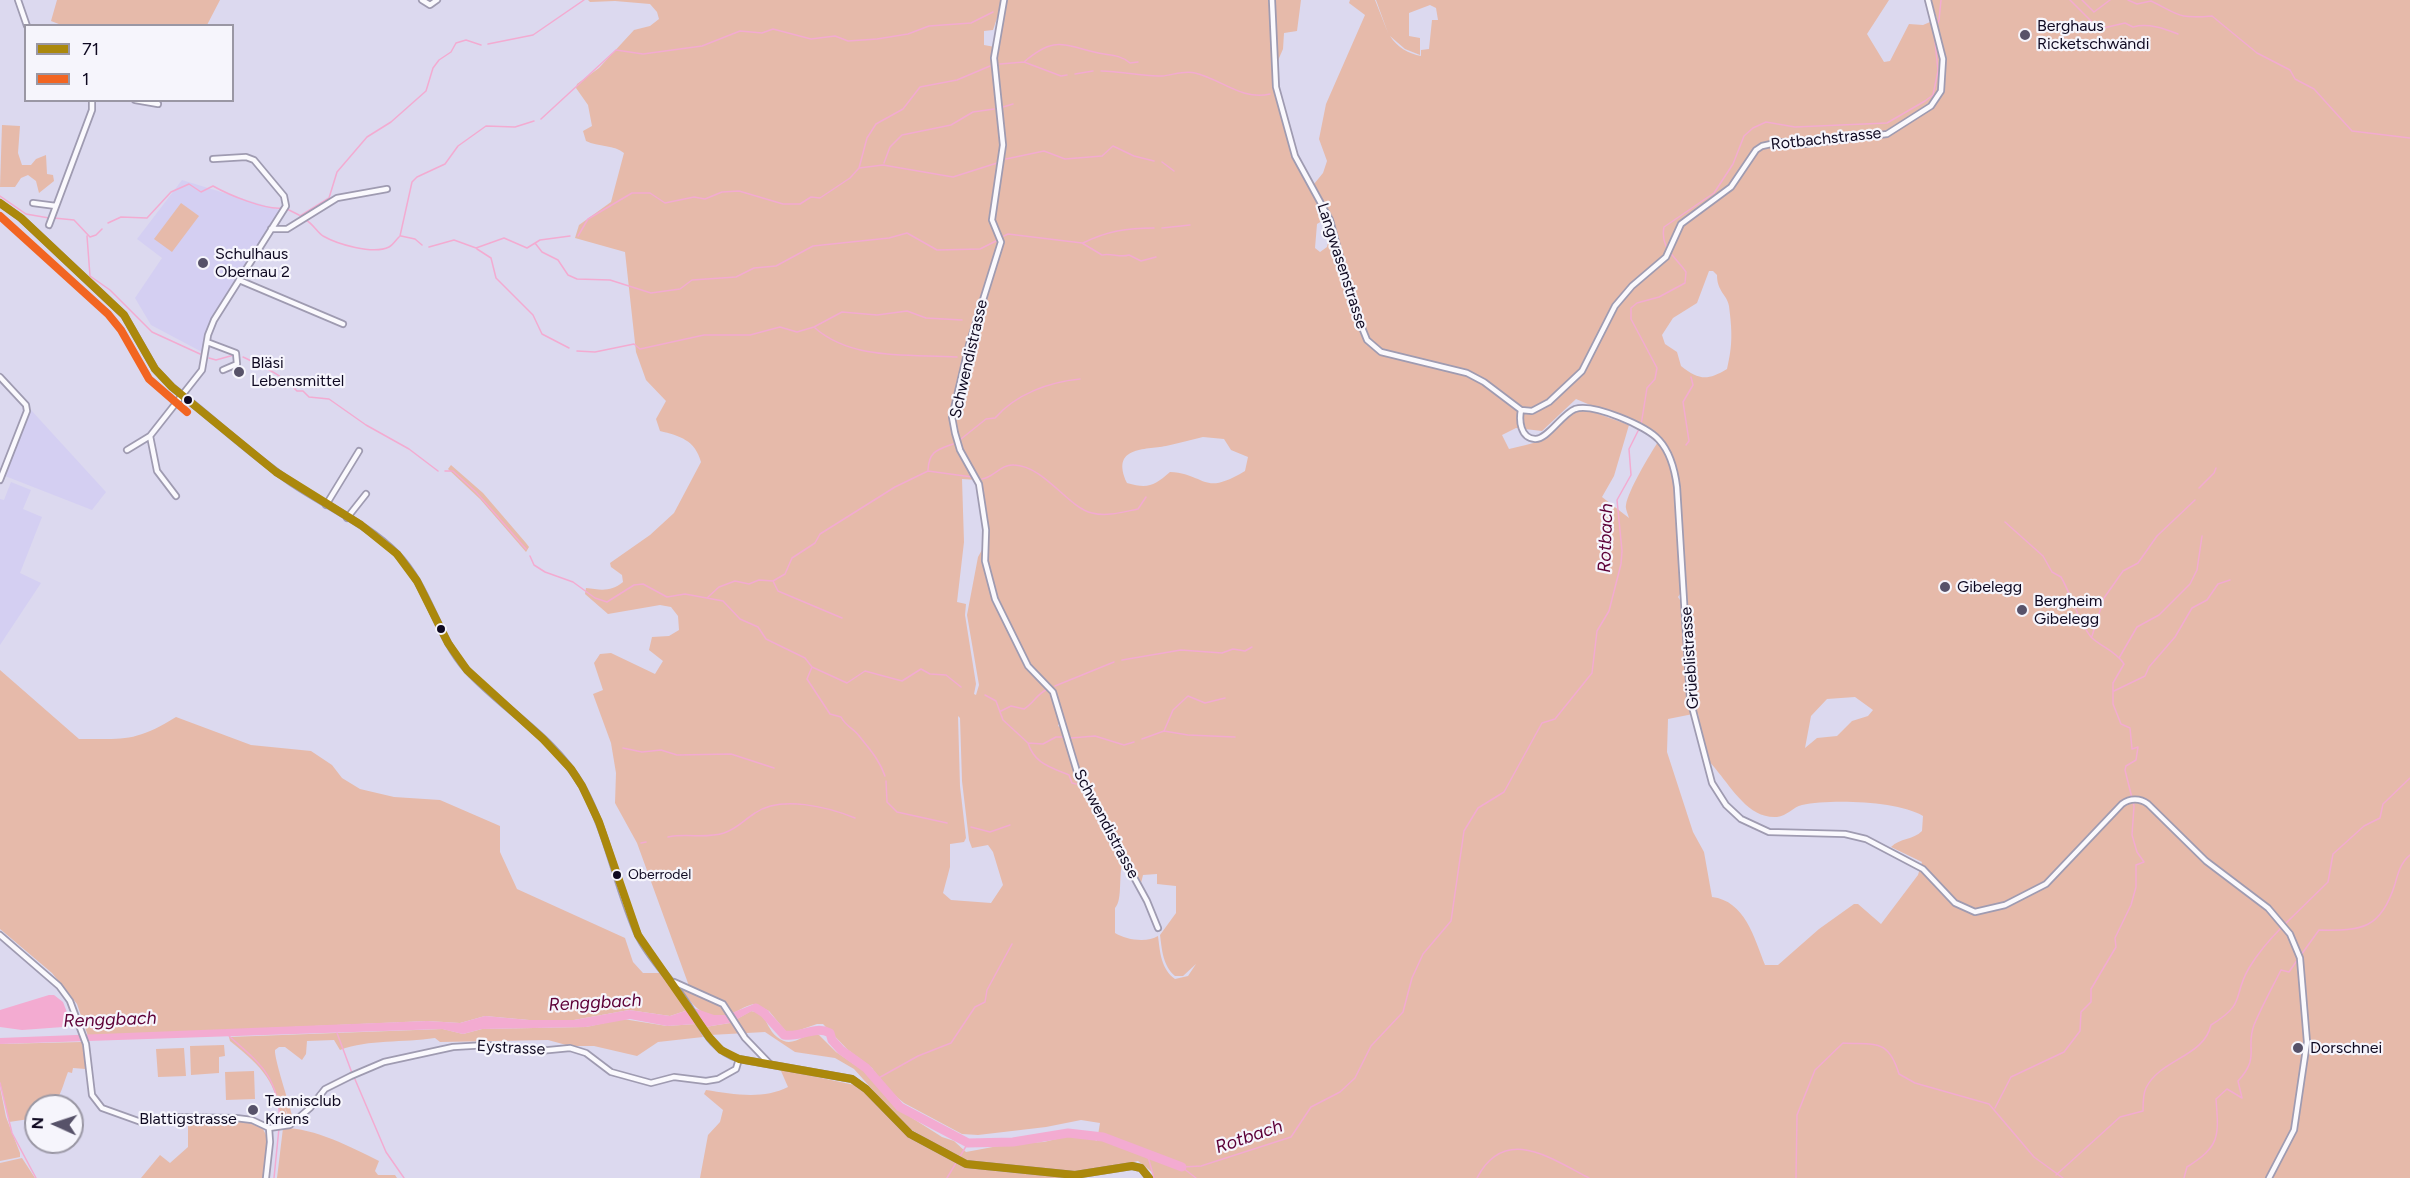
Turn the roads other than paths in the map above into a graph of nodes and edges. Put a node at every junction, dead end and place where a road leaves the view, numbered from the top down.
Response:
1 (18, 0) edge
2 (422, 0) edge
3 (437, 0) edge
4 (1004, 0) edge
5 (1272, 0) edge
6 (1928, 0) edge
7 (26, 24) edge
8 (92, 102) edge
9 (146, 102) edge
10 (158, 104) dead end
11 (213, 159) dead end
12 (387, 189) dead end
13 (0, 203) edge
14 (33, 203) dead end
15 (56, 206) junction
16 (50, 220) dead end
17 (271, 229) junction
18 (239, 280) junction
19 (343, 324) dead end
20 (207, 342) junction
21 (223, 370) dead end
22 (0, 377) edge
23 (183, 396) junction
24 (1521, 410) junction
25 (150, 436) junction
26 (127, 450) dead end
27 (359, 451) dead end
28 (0, 480) edge
29 (366, 494) dead end
30 (176, 496) dead end
31 (326, 505) junction
32 (347, 518) junction
33 (1158, 928) dead end
34 (0, 935) edge
35 (674, 982) junction
36 (739, 1059) junction
37 (770, 1064) junction
38 (269, 1128) junction
39 (266, 1178) edge
40 (1149, 1178) edge
41 (2269, 1178) edge

1 - 7 street
2 - 3 street
4 - 33 street, Schwendistrasse
5 - 24 street, Langwasenstrasse
6 - 24 street, Rotbachstrasse
8 - 15 street
9 - 10 street
11 - 17 street
12 - 17 street
13 - 23 street
14 - 15 street
15 - 16 street
17 - 18 street
18 - 19 street
18 - 20 street
20 - 21 street
20 - 23 street
22 - 28 street
23 - 25 street
23 - 31 street
24 - 41 street, Grüeblistrasse
25 - 26 street
25 - 30 street
27 - 31 street
29 - 32 street
31 - 32 street
32 - 35 street
34 - 38 street, Blattigstrasse
35 - 36 street
35 - 37 street
36 - 37 street
36 - 38 street, Eystrasse
37 - 40 street
38 - 39 street

